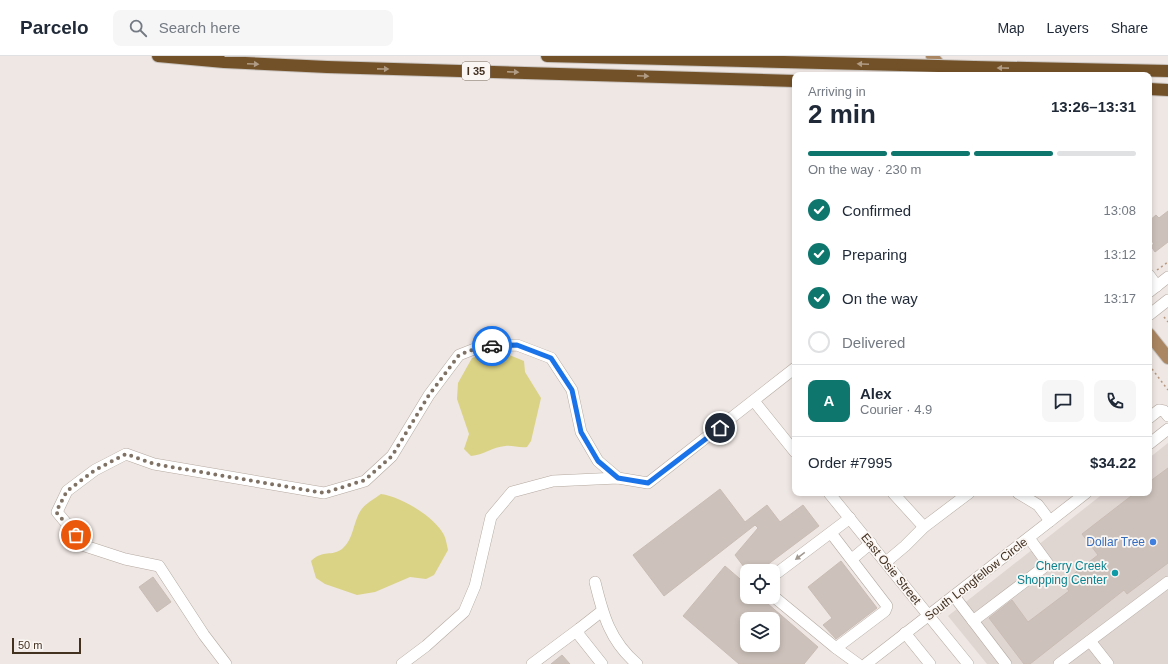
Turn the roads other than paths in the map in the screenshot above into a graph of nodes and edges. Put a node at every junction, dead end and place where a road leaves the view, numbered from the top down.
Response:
1 (158, 56) edge
2 (546, 56) edge
3 (932, 56) edge
4 (1168, 71) edge
5 (945, 72) edge
6 (792, 81) edge
7 (1152, 89) edge
8 (1168, 90) edge
9 (1152, 273) edge
10 (1168, 277) edge
11 (1153, 289) edge
12 (1167, 304) edge
13 (1152, 313) edge
14 (1152, 337) edge
15 (1166, 350) edge
16 (792, 370) edge
17 (754, 401) junction
18 (1152, 416) edge
19 (1168, 416) edge
20 (1166, 434) edge
21 (1152, 440) edge
22 (792, 448) edge
23 (618, 478) junction
24 (833, 496) edge
25 (896, 496) edge
26 (965, 496) edge
27 (1023, 496) edge
28 (1082, 496) edge
29 (850, 518) junction
30 (1050, 521) junction
31 (924, 527) junction
32 (829, 534) junction
33 (1029, 538) junction
34 (870, 543) junction
35 (852, 559) junction
36 (886, 562) junction
37 (780, 571) edge
38 (595, 582) dead end
39 (1168, 582) edge
40 (954, 596) junction
41 (780, 602) edge
42 (602, 611) junction
43 (929, 615) junction
44 (973, 621) junction
45 (580, 629) junction
46 (905, 633) junction
47 (1090, 641) junction
48 (836, 648) junction
49 (226, 664) edge
50 (402, 664) edge
51 (532, 664) edge
52 (602, 664) edge
53 (637, 664) edge
54 (858, 664) edge
55 (866, 664) edge
56 (930, 664) edge
57 (968, 664) edge
58 (1006, 664) edge
59 (1059, 664) edge
60 (1108, 664) edge

1 -> 6 highway, I 35
4 -> 2 highway, bridge
3 - 5 main road
7 - 8 highway
9 - 11 street
10 - 11 street
12 - 13 street
14 - 15 main road
16 - 17 street
17 - 22 street
17 - 23 street
18 - 19 street
20 - 21 street
23 - 49 street
23 - 50 street
24 - 29 street, East Osie Street
25 - 31 street
26 - 31 street
27 - 30 street
28 - 30 street, South Longfellow Circle
29 - 32 street
29 - 34 street, East Osie Street
30 - 33 street, South Longfellow Circle
31 - 36 street
32 - 35 street
32 -> 37 street
33 - 40 street, South Longfellow Circle
33 - 44 street
34 - 35 street
34 - 36 street, East Osie Street
35 - 48 street
36 - 43 street, East Osie Street
38 - 42 street
39 - 47 street
40 - 43 street, South Longfellow Circle
40 - 44 street
41 - 48 street
42 - 45 street
42 - 53 street
43 - 46 street, South Longfellow Circle
43 - 57 street, East Osie Street
44 - 58 street
45 - 51 street
45 - 52 street
46 - 55 street, South Longfellow Circle
46 - 56 street
47 - 59 street
47 - 60 street
48 - 54 street

